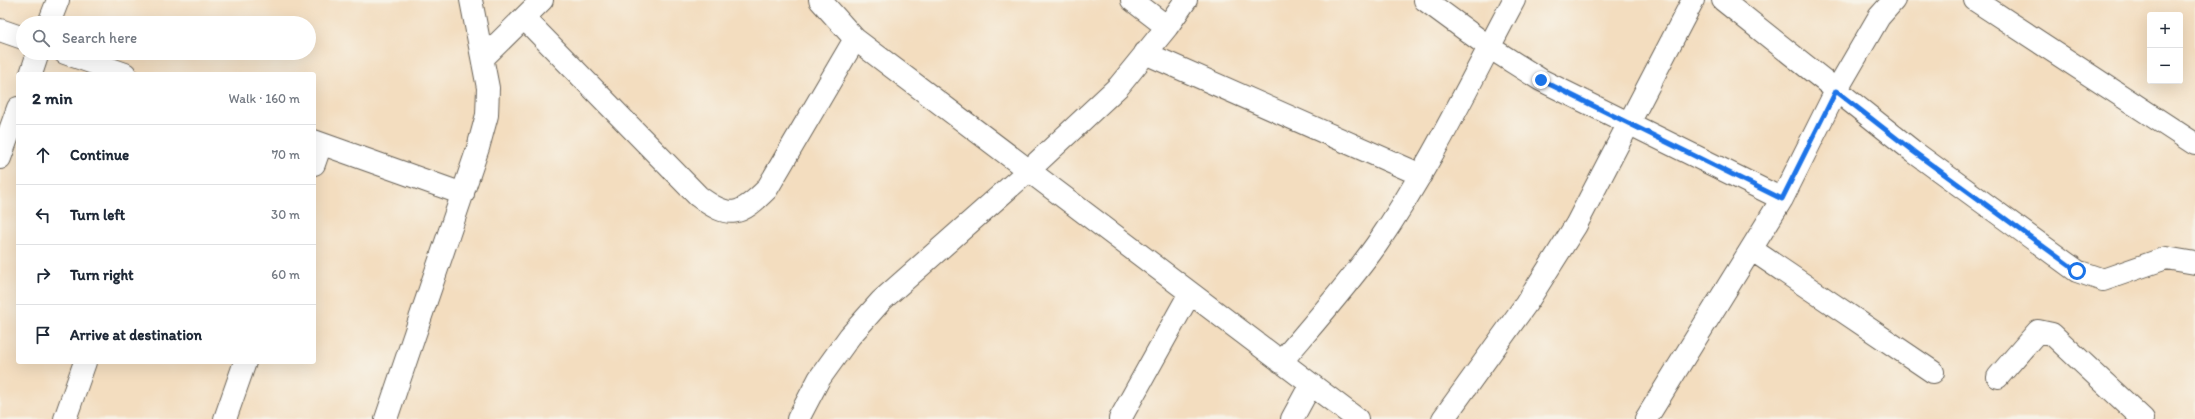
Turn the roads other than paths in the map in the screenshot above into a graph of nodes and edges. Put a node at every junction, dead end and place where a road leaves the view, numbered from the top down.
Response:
1 (58, 0) edge
2 (470, 0) edge
3 (542, 0) edge
4 (820, 0) edge
5 (1132, 0) edge
6 (1186, 0) edge
7 (1425, 0) edge
8 (1514, 0) edge
9 (1693, 0) edge
10 (1722, 0) edge
11 (1894, 0) edge
12 (1975, 0) edge
13 (52, 16) edge
14 (524, 18) junction
15 (1167, 27) junction
16 (0, 30) edge
17 (16, 36) edge
18 (855, 38) junction
19 (1488, 47) junction
20 (1146, 53) junction
21 (483, 58) junction
22 (35, 60) edge
23 (85, 60) edge
24 (31, 72) edge
25 (119, 72) edge
26 (1836, 91) junction
27 (16, 114) edge
28 (1629, 123) junction
29 (318, 142) edge
30 (2195, 144) edge
31 (316, 153) edge
32 (0, 158) edge
33 (1028, 171) junction
34 (1421, 175) junction
35 (463, 194) junction
36 (1782, 199) junction
37 (1751, 249) junction
38 (2195, 263) edge
39 (1190, 293) junction
40 (1281, 362) junction
41 (84, 364) edge
42 (244, 364) edge
43 (1933, 372) dead end
44 (1998, 377) dead end
45 (1311, 384) junction
46 (65, 419) edge
47 (225, 419) edge
48 (386, 419) edge
49 (798, 419) edge
50 (1120, 419) edge
51 (1292, 419) edge
52 (1357, 419) edge
53 (1443, 419) edge
54 (1646, 419) edge
55 (2143, 419) edge

1 - 13 street
2 - 21 street
3 - 14 street
4 - 18 street
5 - 15 street
6 - 15 street
7 - 19 street
8 - 19 street
9 - 28 street
10 - 26 street
11 - 26 street
12 - 30 street
14 - 18 street
14 - 21 street
15 - 20 street
16 - 17 street
18 - 33 street
19 - 28 street
19 - 34 street
20 - 33 street
20 - 34 street
21 - 35 street
22 - 24 street
23 - 25 street
26 - 36 street
26 - 38 street
27 - 32 street
28 - 36 street
28 - 53 street
29 - 31 street
29 - 35 street
33 - 39 street
33 - 49 street
34 - 40 street
35 - 48 street
36 - 37 street
37 - 43 street
37 - 54 street
39 - 40 street
39 - 50 street
40 - 45 street
41 - 46 street
42 - 47 street
44 - 55 street
45 - 51 street
45 - 52 street

